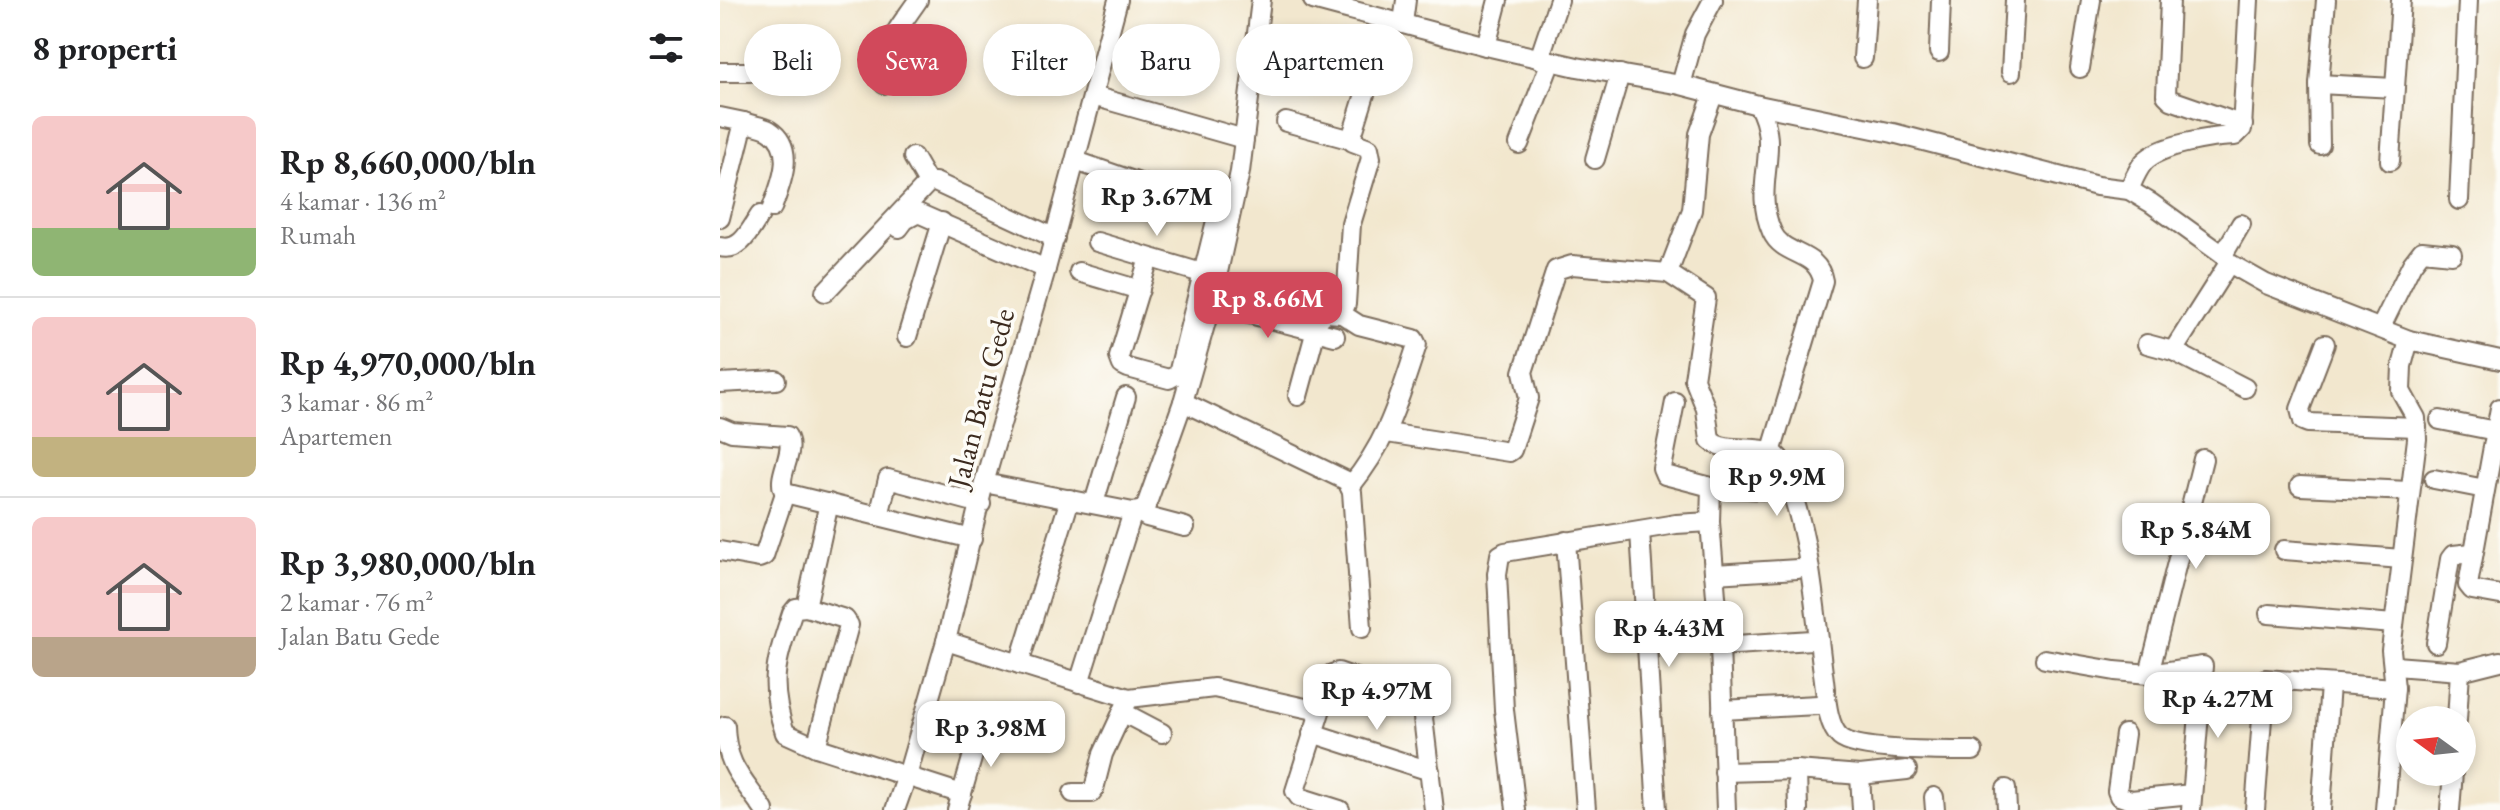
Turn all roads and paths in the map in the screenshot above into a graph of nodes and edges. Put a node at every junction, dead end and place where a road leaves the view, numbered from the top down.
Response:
1 (918, 0) edge
2 (1118, 0) edge
3 (1261, 0) edge
4 (1406, 0) edge
5 (1498, 0) edge
6 (1559, 0) edge
7 (1713, 0) edge
8 (1867, 0) edge
9 (1941, 0) edge
10 (2015, 0) edge
11 (2091, 0) edge
12 (2170, 0) edge
13 (2249, 0) edge
14 (2326, 0) edge
15 (2401, 0) edge
16 (2468, 0) edge
17 (1319, 1) edge
18 (1395, 21) junction
19 (902, 24) edge
20 (1486, 46) junction
21 (1939, 52) dead end
22 (1863, 58) dead end
23 (1545, 60) junction
24 (2080, 68) dead end
25 (720, 72) edge
26 (744, 72) edge
27 (2011, 72) dead end
28 (1620, 74) junction
29 (1096, 84) edge
30 (2319, 84) junction
31 (1681, 85) junction
32 (2394, 88) junction
33 (1713, 95) junction
34 (1093, 96) joint
35 (1758, 105) junction
36 (720, 117) edge
37 (744, 122) junction
38 (1286, 122) dead end
39 (2243, 127) junction
40 (1244, 139) junction
41 (1352, 140) junction
42 (1519, 144) dead end
43 (2320, 145) dead end
44 (913, 157) dead end
45 (1595, 159) dead end
46 (1076, 161) junction
47 (2390, 161) dead end
48 (928, 183) junction
49 (2129, 190) junction
50 (2459, 200) dead end
51 (720, 218) edge
52 (942, 222) junction
53 (2241, 224) dead end
54 (1055, 238) junction
55 (1097, 242) dead end
56 (720, 247) edge
57 (884, 248) dead end
58 (2452, 254) dead end
59 (1149, 258) junction
60 (2226, 259) junction
61 (1046, 269) junction
62 (1079, 272) dead end
63 (1668, 273) junction
64 (1205, 274) junction
65 (1140, 290) junction
66 (825, 292) dead end
67 (1211, 304) junction
68 (1342, 314) junction
69 (2381, 327) junction
70 (1315, 331) junction
71 (1335, 336) dead end
72 (907, 337) dead end
73 (2409, 340) junction
74 (2147, 344) dead end
75 (2325, 344) dead end
76 (2173, 351) junction
77 (2500, 360) edge
78 (776, 380) dead end
79 (720, 383) edge
80 (2245, 388) dead end
81 (1298, 396) dead end
82 (1126, 397) dead end
83 (1183, 402) junction
84 (1675, 402) dead end
85 (2500, 408) edge
86 (2440, 420) dead end
87 (720, 427) edge
88 (2417, 427) junction
89 (2496, 431) junction
90 (1387, 433) junction
91 (1769, 452) junction
92 (2203, 459) dead end
93 (2434, 479) dead end
94 (984, 483) junction
95 (2300, 486) dead end
96 (1350, 487) junction
97 (1711, 487) junction
98 (1760, 489) junction
99 (2485, 489) junction
100 (1784, 491) dead end
101 (2409, 491) junction
102 (785, 493) junction
103 (1070, 499) junction
104 (829, 503) junction
105 (1094, 503) junction
106 (981, 504) junction
107 (1136, 512) junction
108 (879, 516) junction
109 (1710, 522) junction
110 (1185, 527) dead end
111 (1640, 531) junction
112 (972, 539) junction
113 (1566, 541) junction
114 (2284, 550) dead end
115 (720, 551) edge
116 (2472, 553) junction
117 (2402, 559) junction
118 (1798, 569) dead end
119 (1714, 574) junction
120 (2500, 595) edge
121 (806, 607) junction
122 (2269, 614) dead end
123 (2394, 624) junction
124 (1362, 628) dead end
125 (1812, 640) dead end
126 (946, 641) junction
127 (2436, 643) dead end
128 (1720, 646) junction
129 (2045, 659) dead end
130 (2500, 661) edge
131 (1019, 664) junction
132 (2395, 666) junction
133 (2460, 671) junction
134 (2149, 674) junction
135 (1079, 683) junction
136 (2330, 685) junction
137 (2395, 688) junction
138 (1125, 705) junction
139 (1818, 705) dead end
140 (2458, 706) edge
141 (1722, 710) junction
142 (1319, 711) junction
143 (984, 717) dead end
144 (725, 726) dead end
145 (1162, 733) dead end
146 (1312, 733) junction
147 (2125, 734) dead end
148 (816, 747) junction
149 (1973, 751) dead end
150 (1797, 770) junction
151 (1907, 770) dead end
152 (1430, 771) junction
153 (1724, 772) junction
154 (1860, 775) junction
155 (907, 776) junction
156 (2452, 786) edge
157 (2006, 789) dead end
158 (1073, 793) dead end
159 (960, 802) edge
160 (2191, 802) edge
161 (764, 810) edge
162 (895, 810) edge
163 (1340, 810) edge
164 (1434, 810) edge
165 (1516, 810) edge
166 (1586, 810) edge
167 (1657, 810) edge
168 (1726, 810) edge
169 (1798, 810) edge
170 (1862, 810) edge
171 (2007, 810) edge
172 (2255, 810) edge
173 (2321, 810) edge
174 (2385, 810) edge
175 (2450, 810) edge

1 - 19 street
2 - 29 street, Jalan Batu Gede
3 - 40 street
4 - 18 street
5 - 20 street
6 - 23 street
7 - 31 street
8 - 22 street
9 - 21 street
10 - 27 street
11 - 24 street
12 - 39 street
13 - 39 street
14 - 30 street
15 - 32 street
16 - 50 street
17 - 18 street
18 - 20 street
18 - 41 street
20 - 23 street
23 - 28 street
23 - 42 street
25 - 26 street
28 - 31 street
28 - 45 street
30 - 32 street
30 - 43 street
31 - 33 street
32 - 47 street
33 - 35 street
33 - 63 street
34 - 40 street
34 - 46 street, Jalan Batu Gede
35 - 49 street
35 - 91 street
36 - 37 street
37 - 51 street
37 - 56 street
38 - 41 street
39 - 49 street
40 - 67 street
41 - 68 street
44 - 48 street
46 - 54 street, Jalan Batu Gede
46 - 64 street
48 - 54 street
48 - 66 street
49 - 60 street
52 - 57 street
52 - 61 street
52 - 72 street
53 - 60 street
54 - 61 street, Jalan Batu Gede
55 - 59 street
58 - 69 street
59 - 64 street
59 - 65 street
60 - 69 street
60 - 76 street
61 - 94 street, Jalan Batu Gede
62 - 65 street
63 - 90 street
63 - 91 street
64 - 65 street
67 - 70 street
67 - 83 street
68 - 70 street
68 - 90 street
69 - 73 street
70 - 71 street
70 - 81 street
73 - 77 street
73 - 88 street
74 - 76 street
75 - 88 street
76 - 80 street
78 - 79 street
82 - 105 street
83 - 96 street
83 - 107 street
84 - 97 street
85 - 89 street
86 - 89 street
87 - 102 street
88 - 101 street
89 - 99 street
90 - 96 street
91 - 98 street
91 - 149 street
92 - 134 street
93 - 99 street
94 - 103 street
94 - 106 street, Jalan Batu Gede
95 - 101 street
96 - 124 street
97 - 98 street
97 - 109 street
98 - 100 street
99 - 116 street
101 - 117 street
102 - 104 street
102 - 115 street
103 - 105 street
103 - 131 street
104 - 108 street
104 - 121 street
105 - 107 street
106 - 108 street
106 - 112 street, Jalan Batu Gede
107 - 110 street
107 - 135 street
108 - 112 street
109 - 111 street
109 - 119 street
111 - 113 street
111 - 167 street
112 - 126 street, Jalan Batu Gede
113 - 165 street
113 - 166 street
114 - 117 street
116 - 120 street
116 - 127 street
117 - 123 street
118 - 119 street
119 - 128 street
121 - 148 street
121 - 148 street
122 - 123 street
123 - 132 street
125 - 128 street
126 - 131 street
126 - 155 street, Jalan Batu Gede
128 - 141 street
129 - 134 street
130 - 133 street
131 - 135 street
132 - 133 street
132 - 137 street
133 - 140 street
134 - 160 street
135 - 138 street
136 - 137 street
136 - 172 street
136 - 173 street
137 - 174 street
138 - 142 street
138 - 145 street
138 - 158 street
139 - 141 street
141 - 153 street
142 - 146 street
142 - 152 street
143 - 159 street
144 - 161 street
146 - 152 street
146 - 163 street
147 - 160 street
148 - 155 street
150 - 153 street
150 - 154 street
150 - 169 street
151 - 154 street
152 - 164 street
153 - 168 street
154 - 170 street
155 - 159 street
155 - 162 street, Jalan Batu Gede
156 - 175 street
157 - 171 street

